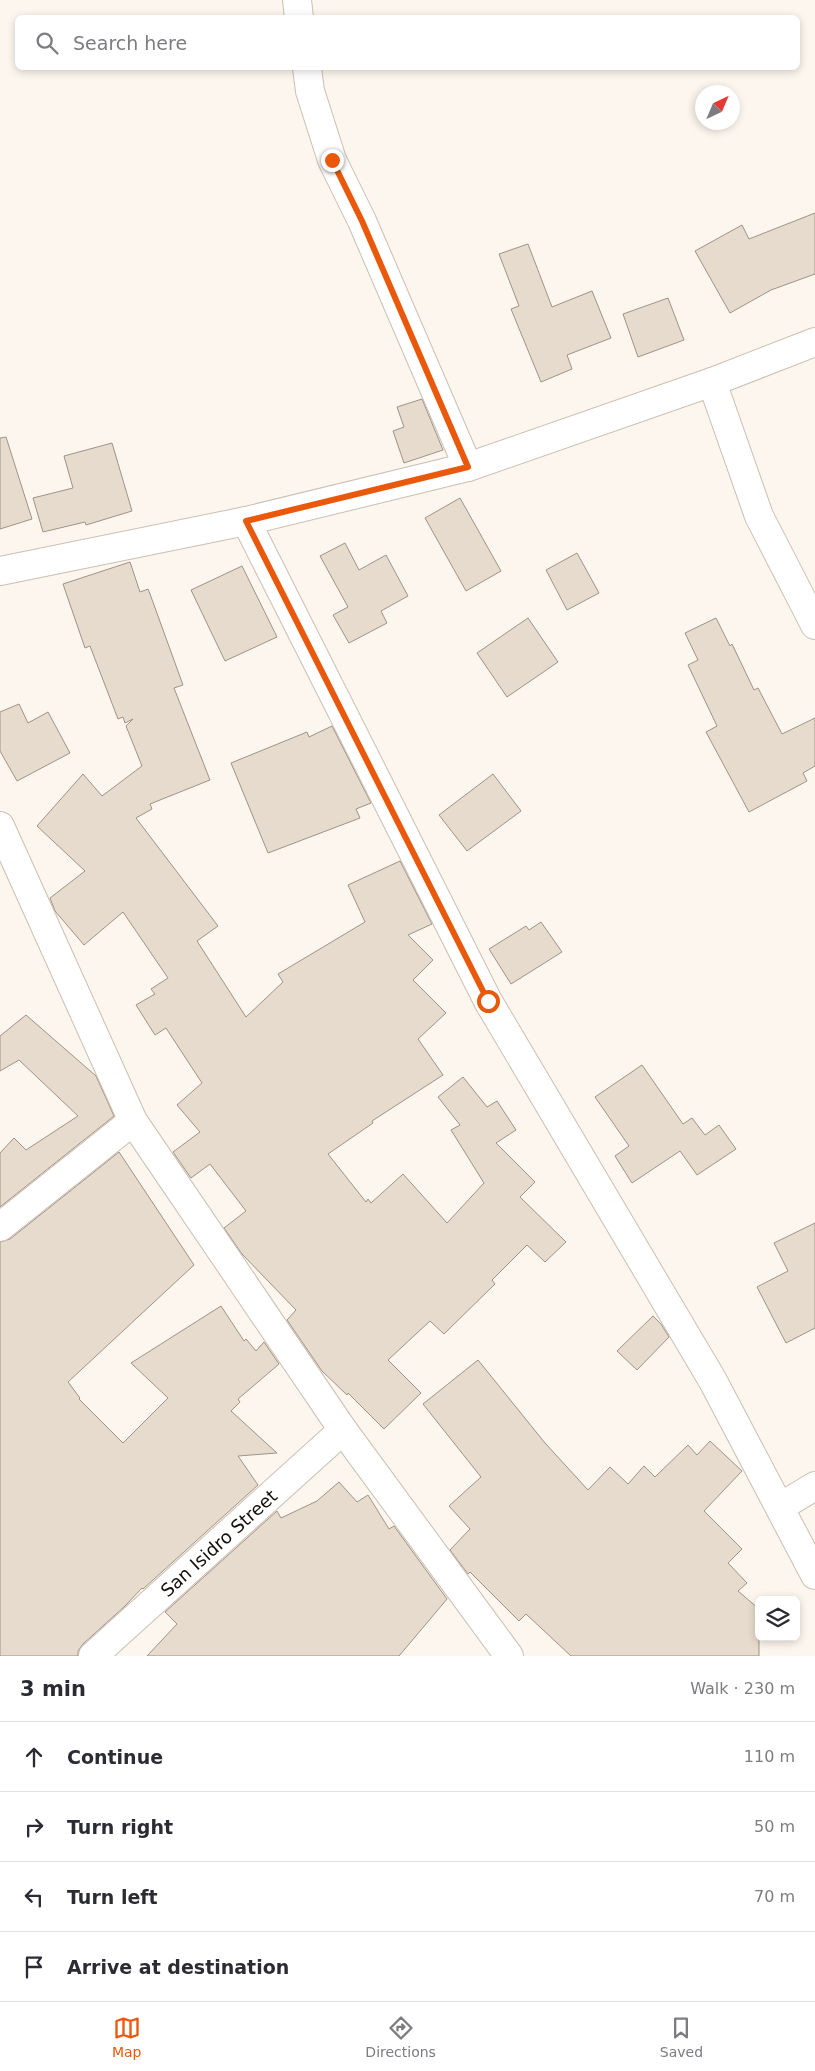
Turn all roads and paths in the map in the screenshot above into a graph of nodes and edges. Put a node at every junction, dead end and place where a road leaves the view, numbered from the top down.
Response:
1 (297, 0) edge
2 (300, 15) edge
3 (307, 70) edge
4 (815, 342) edge
5 (712, 382) junction
6 (468, 467) junction
7 (246, 521) junction
8 (0, 571) edge
9 (815, 625) edge
10 (0, 826) edge
11 (133, 1121) junction
12 (0, 1227) edge
13 (343, 1430) junction
14 (815, 1486) edge
15 (780, 1507) junction
16 (815, 1575) edge
17 (93, 1656) edge
18 (508, 1656) edge

1 - 2 street
3 - 6 street
4 - 5 street
5 - 6 street
5 - 9 street
6 - 7 street
7 - 8 street
7 - 15 street
10 - 11 street
11 - 12 street
11 - 13 street
13 - 17 street, San Isidro Street
13 - 18 street
14 - 15 street
15 - 16 street

